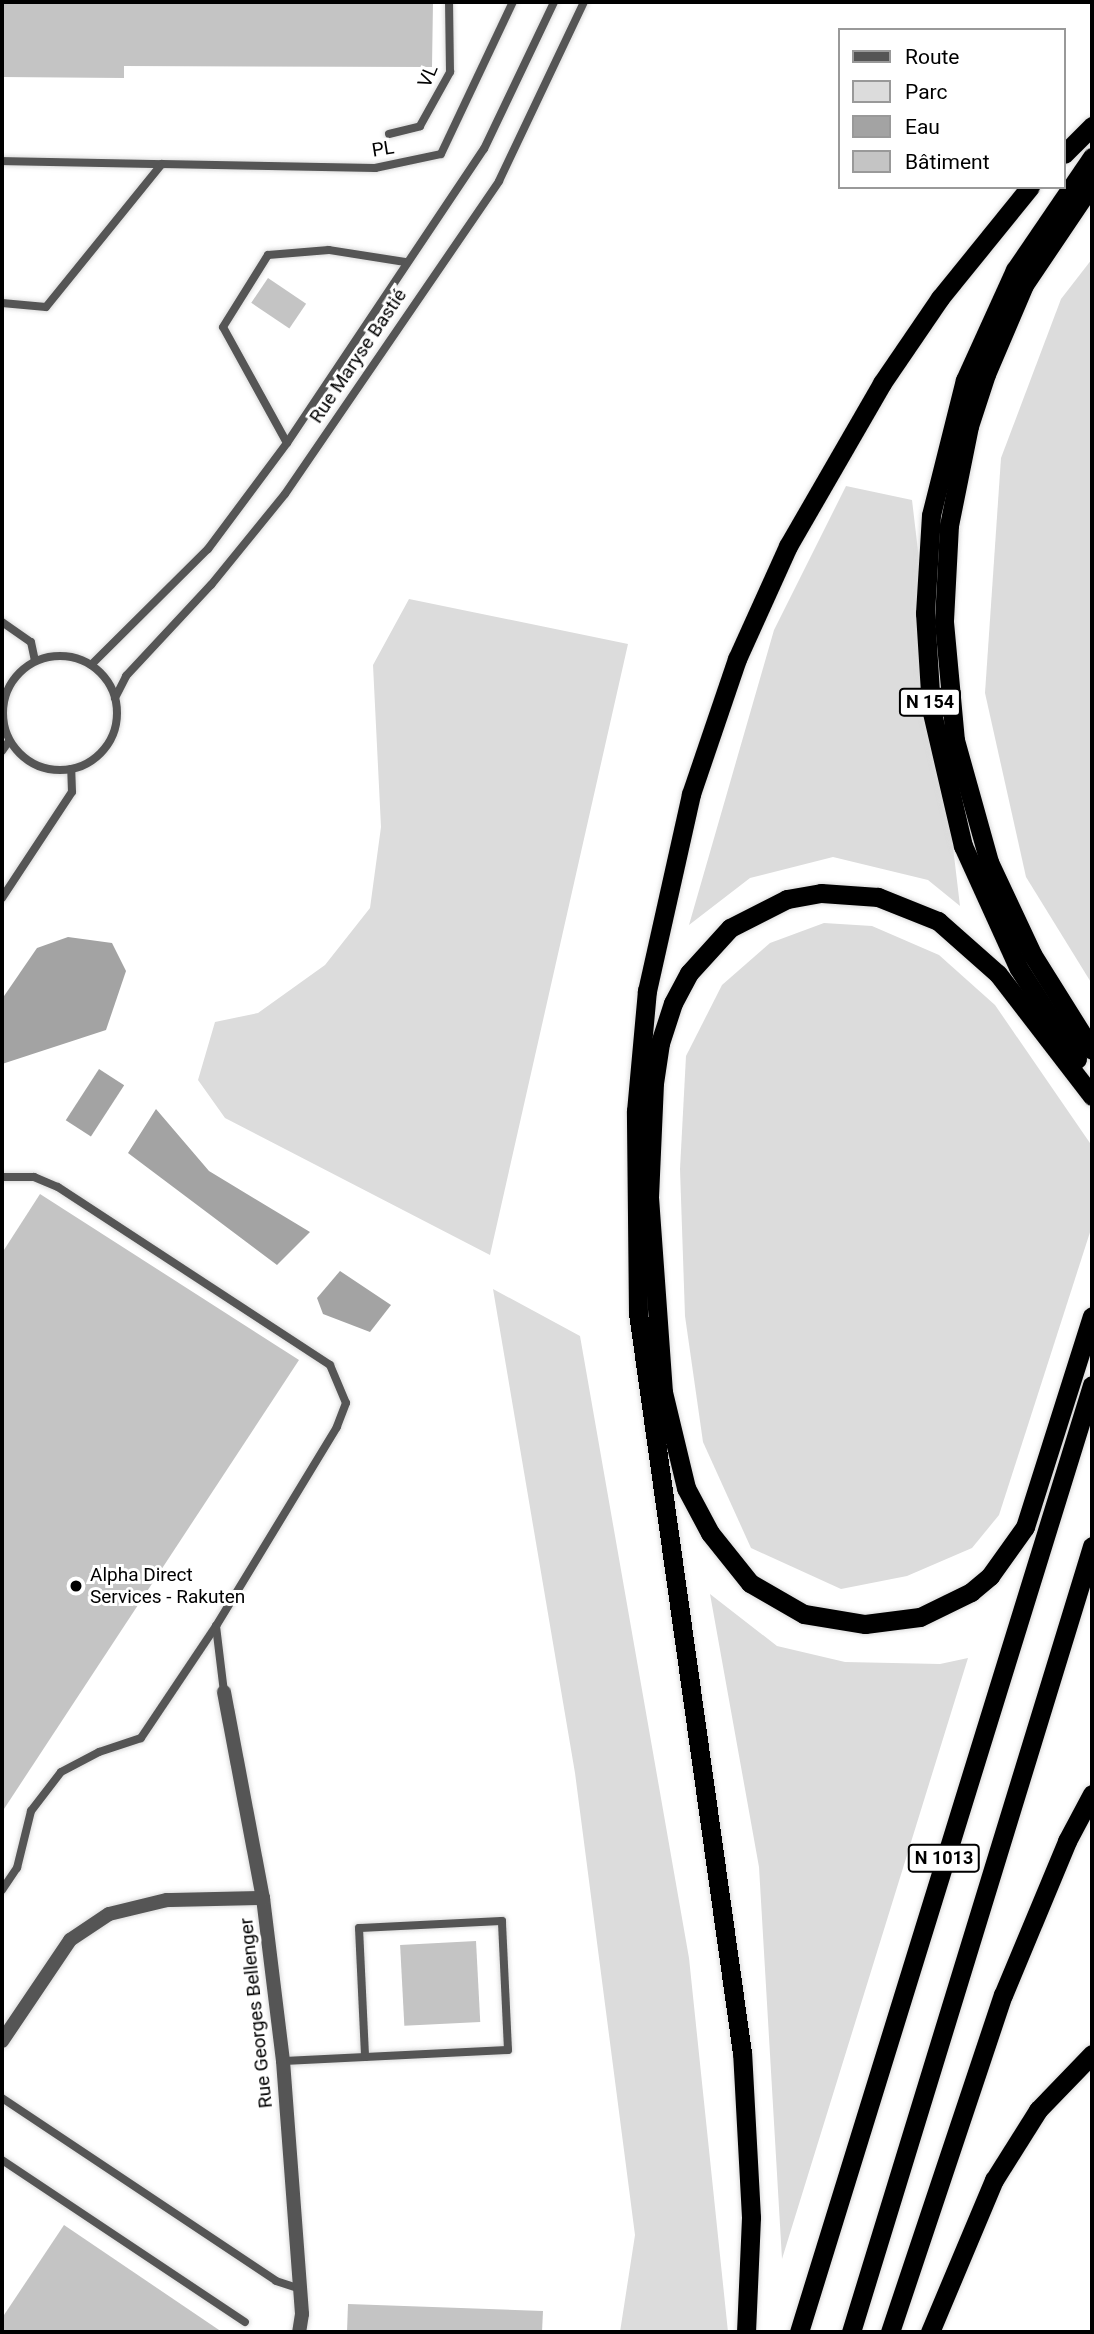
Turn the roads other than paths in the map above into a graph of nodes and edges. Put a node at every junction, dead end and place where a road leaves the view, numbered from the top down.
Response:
1 (449, 2) edge
2 (513, 2) edge
3 (554, 2) edge
4 (584, 2) edge
5 (1092, 126) edge
6 (389, 134) dead end
7 (1066, 152) edge
8 (1092, 157) edge
9 (2, 161) edge
10 (162, 164) junction
11 (1092, 184) edge
12 (1028, 189) edge
13 (406, 262) junction
14 (2, 303) edge
15 (287, 443) junction
16 (2, 622) edge
17 (35, 661) junction
18 (91, 665) junction
19 (115, 698) junction
20 (2, 716) edge
21 (9, 741) junction
22 (2, 751) edge
23 (71, 769) junction
24 (2, 898) edge
25 (1092, 1050) edge
26 (1092, 1084) edge
27 (1092, 1096) edge
28 (2, 1177) edge
29 (1092, 1316) edge
30 (1092, 1385) edge
31 (1092, 1546) edge
32 (216, 1626) junction
33 (224, 1692) joint
34 (1092, 1794) edge
35 (2, 1890) edge
36 (262, 1898) junction
37 (2, 2041) edge
38 (1092, 2054) edge
39 (365, 2057) junction
40 (283, 2061) junction
41 (2, 2098) edge
42 (2, 2160) edge
43 (300, 2289) junction
44 (244, 2322) dead end
45 (299, 2332) edge
46 (746, 2332) edge
47 (799, 2332) edge
48 (851, 2332) edge
49 (890, 2332) edge
50 (930, 2332) edge

1 - 6 lane, VL
2 - 10 lane, PL
3 - 13 lane, Rue Maryse Bastié
4 - 19 lane, Rue Maryse Bastié
5 - 7 highway
8 - 26 highway, N 154
9 - 10 lane, PL
10 - 14 lane
11 - 25 highway, N 154
12 - 46 highway
13 - 15 lane, Rue Maryse Bastié
13 - 15 lane
15 - 18 lane, Rue Maryse Bastié
16 - 17 lane
17 - 18 lane
17 - 20 lane
18 - 19 lane
19 - 23 lane
20 - 21 lane
21 - 22 lane
21 - 23 lane
23 - 24 lane
27 - 29 highway
28 - 32 lane
30 - 47 highway, N 1013
31 - 48 highway, N 1013
32 - 33 lane
32 - 35 lane
33 - 36 street, Rue Georges Bellenger
34 - 49 highway
36 - 37 street
36 - 40 street, Rue Georges Bellenger
38 - 50 highway
39 - 39 lane
39 - 40 lane
40 - 43 street, Rue Georges Bellenger
41 - 43 lane
42 - 44 lane
43 - 45 street, Rue Georges Bellenger

